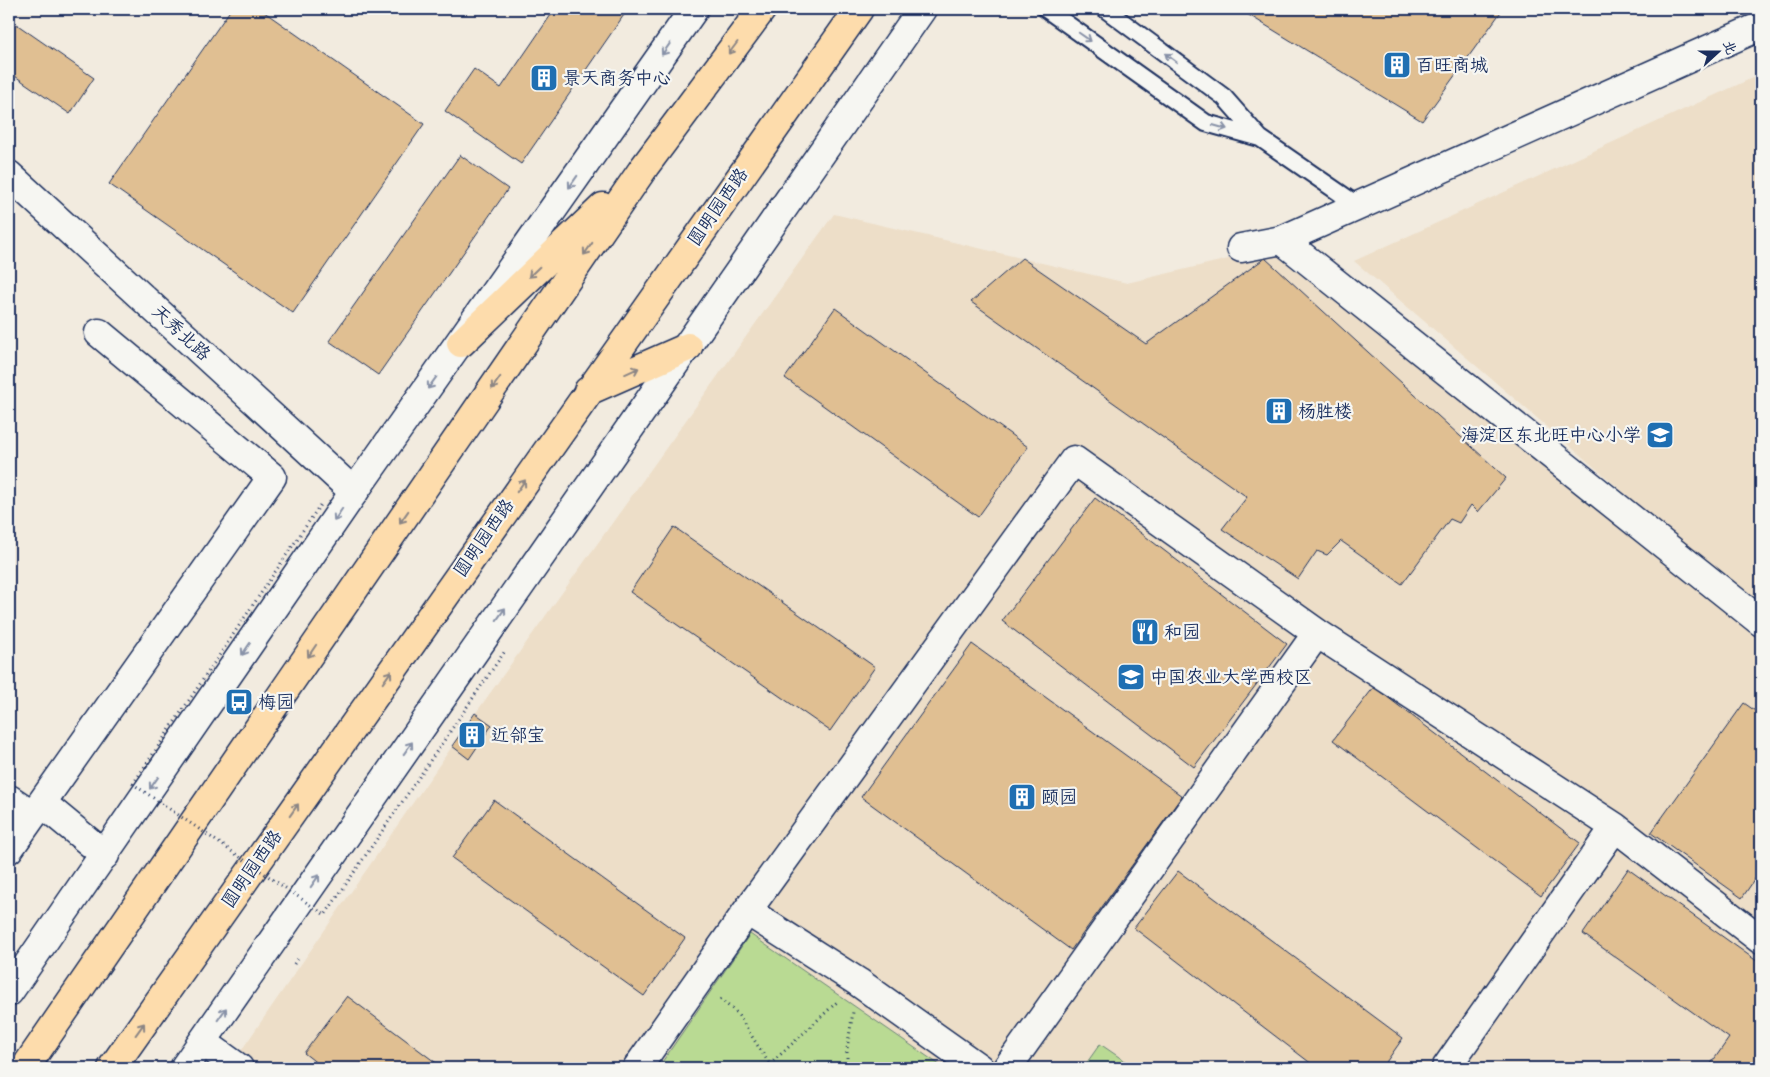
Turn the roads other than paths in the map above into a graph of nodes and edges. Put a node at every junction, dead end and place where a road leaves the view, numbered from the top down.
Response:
1 (694, 9) edge
2 (762, 9) edge
3 (859, 9) edge
4 (922, 9) edge
5 (1046, 9) edge
6 (1105, 9) edge
7 (1761, 26) edge
8 (1260, 138) junction
9 (645, 166) junction
10 (9, 175) edge
11 (1360, 207) junction
12 (1282, 240) junction
13 (1241, 248) dead end
14 (98, 333) dead end
15 (460, 344) junction
16 (688, 347) junction
17 (588, 390) junction
18 (354, 492) junction
19 (1761, 622) edge
20 (1316, 633) junction
21 (9, 799) edge
22 (37, 809) junction
23 (1615, 828) junction
24 (9, 849) edge
25 (105, 855) junction
26 (747, 911) junction
27 (1761, 940) edge
28 (9, 992) edge
29 (203, 1042) junction
30 (233, 1066) edge
31 (25, 1068) edge
32 (112, 1068) edge
33 (184, 1068) edge
34 (637, 1068) edge
35 (979, 1068) edge
36 (1007, 1068) edge
37 (1446, 1068) edge

1 -> 15 street
2 -> 9 main road
3 - 17 main road, 圆明园西路
4 - 16 street
5 -> 8 lane
8 -> 6 lane
7 - 11 street
8 - 11 lane
9 -> 15 main road
9 -> 31 main road
10 - 18 street, 天秀北路
11 - 12 street
12 - 13 street
12 - 19 street
14 - 22 street
15 -> 18 street
17 -> 16 main road
29 -> 16 street
32 -> 17 main road, 圆明园西路
18 -> 25 street
20 - 23 street
20 - 26 street
20 - 36 street
21 - 22 street
22 - 24 street
22 - 25 street
23 - 27 street
23 - 37 street
25 - 28 street
26 - 34 street
26 - 35 street
29 - 30 street
29 - 33 street

